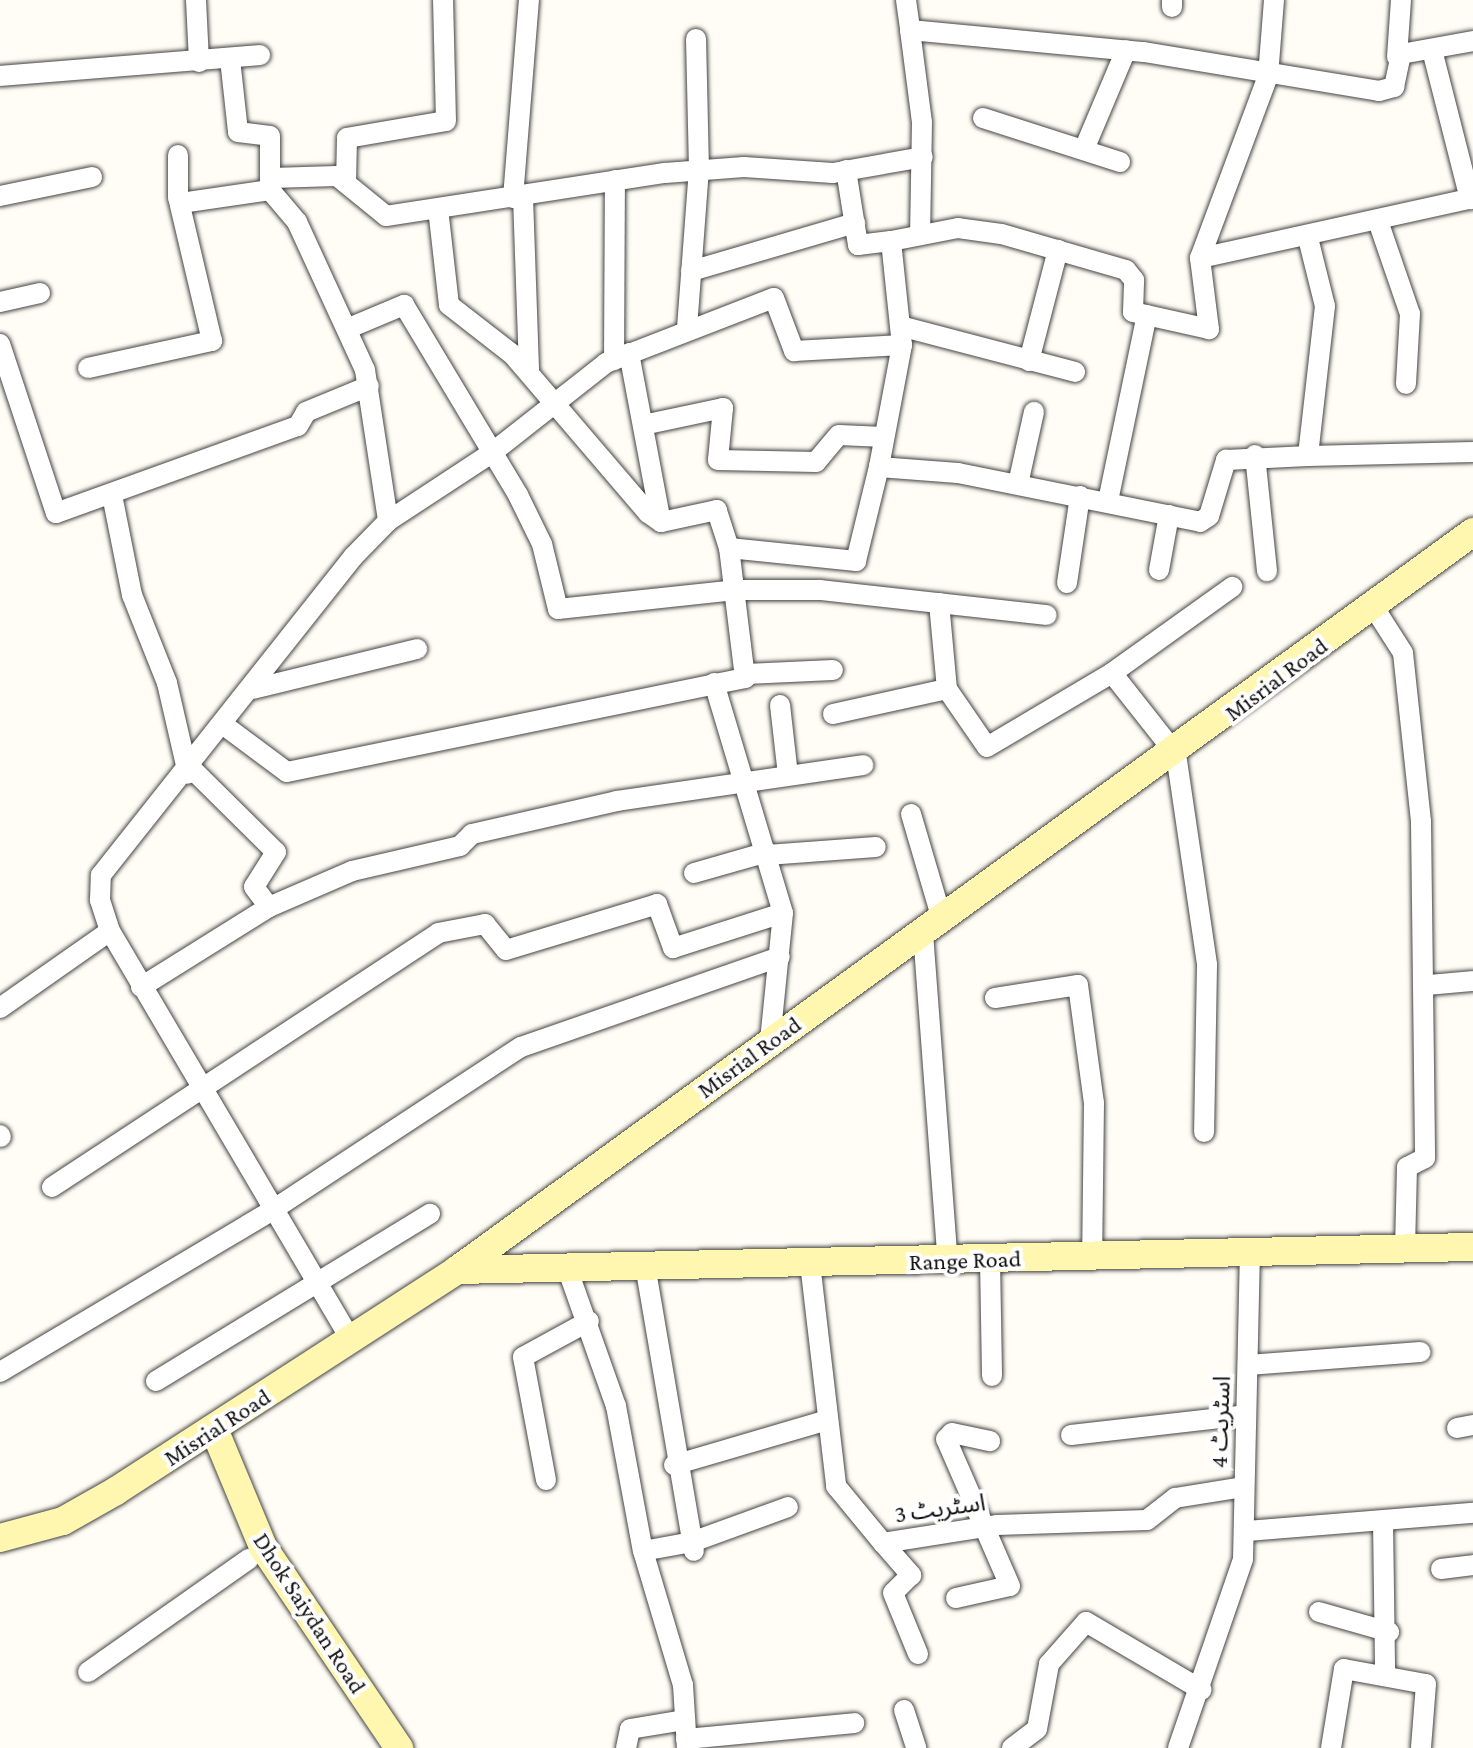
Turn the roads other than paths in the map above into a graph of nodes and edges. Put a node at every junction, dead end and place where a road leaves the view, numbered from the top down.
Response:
1 (196, 0) edge
2 (443, 0) edge
3 (529, 0) edge
4 (906, 0) edge
5 (1274, 0) edge
6 (1401, 0) edge
7 (910, 30) junction
8 (696, 39) dead end
9 (1473, 41) edge
10 (1126, 50) junction
11 (1432, 50) junction
12 (260, 55) dead end
13 (1397, 57) junction
14 (230, 59) junction
15 (199, 62) junction
16 (0, 76) edge
17 (1268, 76) junction
18 (983, 118) dead end
19 (1085, 147) junction
20 (178, 155) dead end
21 (923, 157) junction
22 (1120, 162) dead end
23 (699, 170) junction
24 (846, 170) junction
25 (92, 177) dead end
26 (615, 180) junction
27 (346, 183) junction
28 (271, 184) junction
29 (0, 196) edge
30 (518, 198) junction
31 (1472, 198) edge
32 (181, 203) junction
33 (438, 209) junction
34 (1378, 221) junction
35 (855, 223) junction
36 (920, 233) junction
37 (1308, 238) junction
38 (891, 241) junction
39 (1058, 250) junction
40 (1200, 258) junction
41 (691, 271) junction
42 (40, 293) dead end
43 (0, 302) edge
44 (1147, 315) junction
45 (349, 328) junction
46 (687, 328) junction
47 (901, 336) junction
48 (0, 344) edge
49 (621, 356) junction
50 (1029, 361) junction
51 (88, 368) dead end
52 (1075, 372) dead end
53 (529, 373) junction
54 (1406, 384) dead end
55 (369, 386) junction
56 (551, 408) junction
57 (21, 412) junction
58 (1034, 412) dead end
59 (0, 417) edge
60 (643, 425) junction
61 (884, 437) junction
62 (493, 452) junction
63 (1473, 452) edge
64 (1255, 455) junction
65 (1308, 456) junction
66 (879, 467) junction
67 (1018, 484) junction
68 (112, 495) junction
69 (1080, 496) junction
70 (1108, 501) junction
71 (1169, 515) junction
72 (388, 521) junction
73 (661, 522) junction
74 (1473, 532) edge
75 (729, 548) junction
76 (1159, 570) dead end
77 (1267, 571) dead end
78 (1067, 583) dead end
79 (1232, 587) dead end
80 (735, 590) junction
81 (939, 603) junction
82 (1373, 606) junction
83 (1047, 615) dead end
84 (417, 649) dead end
85 (833, 670) dead end
86 (1112, 673) junction
87 (746, 674) junction
88 (714, 683) junction
89 (253, 689) junction
90 (947, 689) junction
91 (780, 705) dead end
92 (833, 714) dead end
93 (225, 726) junction
94 (1176, 754) junction
95 (863, 765) dead end
96 (190, 772) junction
97 (788, 775) junction
98 (747, 780) junction
99 (911, 814) dead end
100 (876, 847) dead end
101 (767, 854) junction
102 (694, 873) dead end
103 (269, 907) junction
104 (783, 913) junction
105 (932, 926) junction
106 (110, 931) junction
107 (780, 957) junction
108 (1473, 981) edge
109 (1428, 985) junction
110 (141, 987) junction
111 (995, 998) dead end
112 (0, 1008) edge
113 (770, 1042) junction
114 (203, 1087) junction
115 (1204, 1132) dead end
116 (52, 1187) dead end
117 (274, 1209) junction
118 (430, 1214) dead end
119 (1473, 1247) edge
120 (1405, 1250) junction
121 (1250, 1254) junction
122 (1092, 1256) junction
123 (990, 1260) junction
124 (948, 1262) junction
125 (810, 1263) junction
126 (566, 1265) junction
127 (645, 1265) junction
128 (457, 1270) junction
129 (317, 1283) junction
130 (589, 1321) junction
131 (351, 1340) junction
132 (1421, 1352) dead end
133 (1248, 1365) junction
134 (0, 1372) edge
135 (992, 1376) dead end
136 (156, 1381) dead end
137 (1246, 1415) junction
138 (824, 1421) junction
139 (214, 1429) junction
140 (1071, 1435) dead end
141 (990, 1441) dead end
142 (674, 1465) junction
143 (546, 1480) dead end
144 (1244, 1487) junction
145 (788, 1507) dead end
146 (1473, 1513) edge
147 (1383, 1521) junction
148 (981, 1527) junction
149 (1247, 1531) junction
150 (0, 1538) edge
151 (883, 1543) junction
152 (693, 1546) junction
153 (643, 1551) junction
154 (249, 1559) dead end
155 (1473, 1565) edge
156 (1441, 1569) dead end
157 (956, 1598) dead end
158 (1319, 1612) dead end
159 (1389, 1632) junction
160 (918, 1654) dead end
161 (88, 1672) dead end
162 (1385, 1672) junction
163 (1202, 1690) junction
164 (904, 1710) dead end
165 (854, 1723) dead end
166 (686, 1736) edge
167 (823, 1738) edge
168 (1014, 1747) edge
169 (399, 1748) edge
170 (626, 1748) edge
171 (916, 1748) edge
172 (1178, 1748) edge
173 (1331, 1748) edge
174 (1421, 1748) edge

1 - 15 street
2 - 27 street
3 - 30 street
4 - 7 street
5 - 17 street
6 - 13 street
7 - 10 street
7 - 21 street
8 - 23 street
9 - 11 street
10 - 17 street
10 - 19 street
11 - 13 street
11 - 31 street
12 - 14 street
13 - 17 street
14 - 15 street
14 - 28 street
15 - 16 street
17 - 40 street
18 - 19 street
19 - 22 street
20 - 32 street
21 - 24 street
21 - 36 street
23 - 24 street
23 - 26 street
23 - 41 street
24 - 35 street
25 - 29 street
26 - 30 street
26 - 49 street
27 - 28 street
27 - 33 street
28 - 32 street
28 - 45 street
30 - 33 street
30 - 53 street
31 - 34 street
32 - 51 street
33 - 53 street
34 - 37 street
34 - 54 street
35 - 38 street
35 - 41 street
36 - 38 street
36 - 39 street
37 - 40 street
37 - 65 street
38 - 47 street
39 - 44 street
39 - 50 street
40 - 44 street
41 - 46 street
42 - 43 street
44 - 70 street
45 - 55 street
45 - 62 street
46 - 47 street
46 - 49 street
47 - 50 street
47 - 61 street
48 - 57 street
49 - 56 street
49 - 60 street
50 - 52 street
53 - 56 street
55 - 68 street
55 - 72 street
56 - 62 street
56 - 73 street
57 - 59 street
57 - 68 street
58 - 67 street
60 - 61 street
60 - 73 street
61 - 66 street
62 - 72 street
62 - 80 street
63 - 65 street
64 - 65 street
64 - 71 street
64 - 77 street
66 - 67 street
66 - 75 street
67 - 69 street
68 - 96 street
69 - 70 street
69 - 78 street
70 - 71 street
71 - 76 street
72 - 89 street
73 - 75 street
74 - 82 main road, Misrial Road
75 - 80 street
79 - 86 street
80 - 81 street
80 - 87 street
81 - 83 street
81 - 90 street
82 - 94 main road, Misrial Road
82 - 109 street
84 - 89 street
85 - 87 street
86 - 90 street
86 - 94 street
87 - 88 street
88 - 93 street
88 - 98 street
89 - 93 street
90 - 92 street
91 - 97 street
93 - 96 street
94 - 105 main road, Misrial Road
94 - 115 street
95 - 97 street
96 - 103 street
96 - 106 street
97 - 98 street
98 - 101 street
98 - 103 street
99 - 105 street
100 - 101 street
101 - 102 street
101 - 104 street
103 - 110 street
104 - 107 street
104 - 114 street
105 - 113 main road, Misrial Road
105 - 124 street
106 - 110 street
106 - 112 street
107 - 113 street
107 - 117 street
108 - 109 street
109 - 120 street
110 - 114 street
111 - 122 street
113 - 128 main road, Misrial Road
114 - 116 street
114 - 117 street
117 - 129 street
117 - 134 street
118 - 129 street
119 - 120 main road, Range Road
120 - 121 main road, Range Road
121 - 122 main road, Range Road
121 - 133 street, اسٹریٹ 4
122 - 123 main road, Range Road
123 - 124 main road, Range Road
123 - 135 street
124 - 125 main road, Range Road
125 - 127 main road, Range Road
125 - 138 street, اسٹریٹ 3
126 - 127 main road, Range Road
126 - 128 main road, Range Road
126 - 130 street
127 - 142 street
128 - 131 main road, Misrial Road
129 - 131 street
129 - 136 street
130 - 143 street
130 - 153 street
131 - 139 main road, Misrial Road
132 - 133 street
133 - 137 street, اسٹریٹ 4
137 - 140 street
137 - 144 street, اسٹریٹ 4
138 - 142 street
138 - 151 street, اسٹریٹ 3
139 - 150 main road, Misrial Road
139 - 169 main road, Dhok Saiydan Road
141 - 148 street
142 - 152 street
144 - 148 street, اسٹریٹ 3
144 - 149 street, اسٹریٹ 4
145 - 152 street
146 - 147 street
147 - 149 street
147 - 159 street
148 - 151 street, اسٹریٹ 3
148 - 157 street
149 - 163 street, اسٹریٹ 4
151 - 160 street
152 - 153 street
153 - 166 street
154 - 161 street
155 - 156 street
158 - 159 street
159 - 162 street
162 - 173 street
162 - 174 street
163 - 168 street
163 - 172 street, اسٹریٹ 4
164 - 171 street
165 - 167 street
166 - 167 street
166 - 170 street

